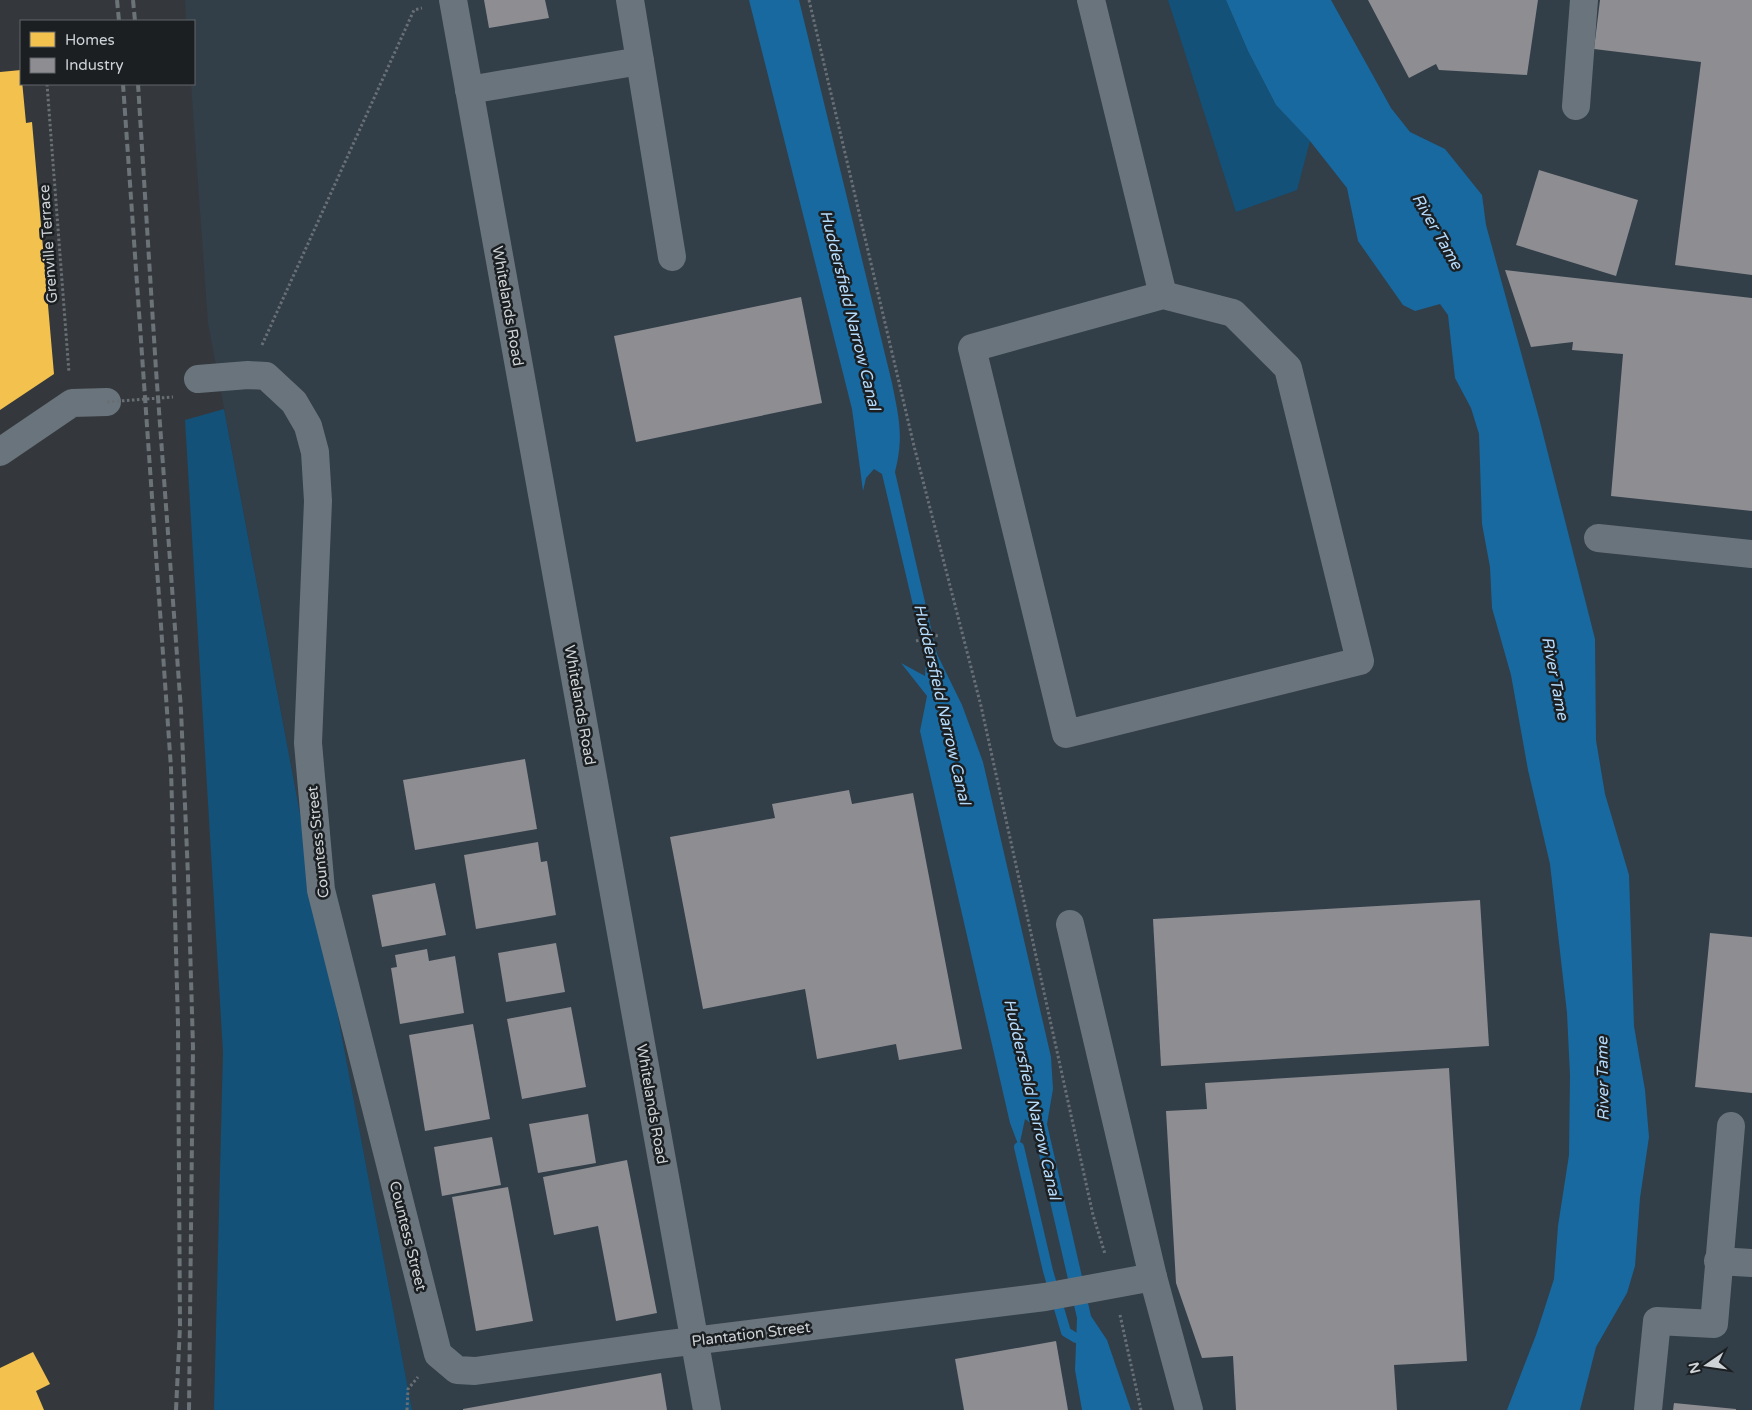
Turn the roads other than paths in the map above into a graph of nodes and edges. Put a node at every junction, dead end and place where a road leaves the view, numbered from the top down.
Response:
1 (453, 0) edge
2 (630, 0) edge
3 (1091, 0) edge
4 (1584, 0) edge
5 (640, 60) junction
6 (469, 90) junction
7 (1576, 106) dead end
8 (672, 257) dead end
9 (1163, 295) junction
10 (198, 379) dead end
11 (107, 402) road end
12 (0, 452) edge
13 (1598, 538) dead end
14 (1752, 554) edge
15 (1070, 924) dead end
16 (1731, 1126) dead end
17 (1718, 1261) junction
18 (1752, 1263) edge
19 (1153, 1277) junction
20 (694, 1341) junction
21 (457, 1370) joint
22 (707, 1410) edge
23 (1189, 1410) edge
24 (1648, 1410) edge

1 - 6 street, Whitelands Road
2 - 5 street
3 - 9 street
4 - 7 street
5 - 6 street
5 - 8 street
6 - 20 street, Whitelands Road
9 - 9 street
10 - 21 street, Countess Street
11 - 12 street
13 - 14 street
15 - 19 street
16 - 17 street
17 - 18 street
17 - 24 street
19 - 20 street, Plantation Street
19 - 23 street
20 - 21 street, Plantation Street
20 - 22 street, Whitelands Road

